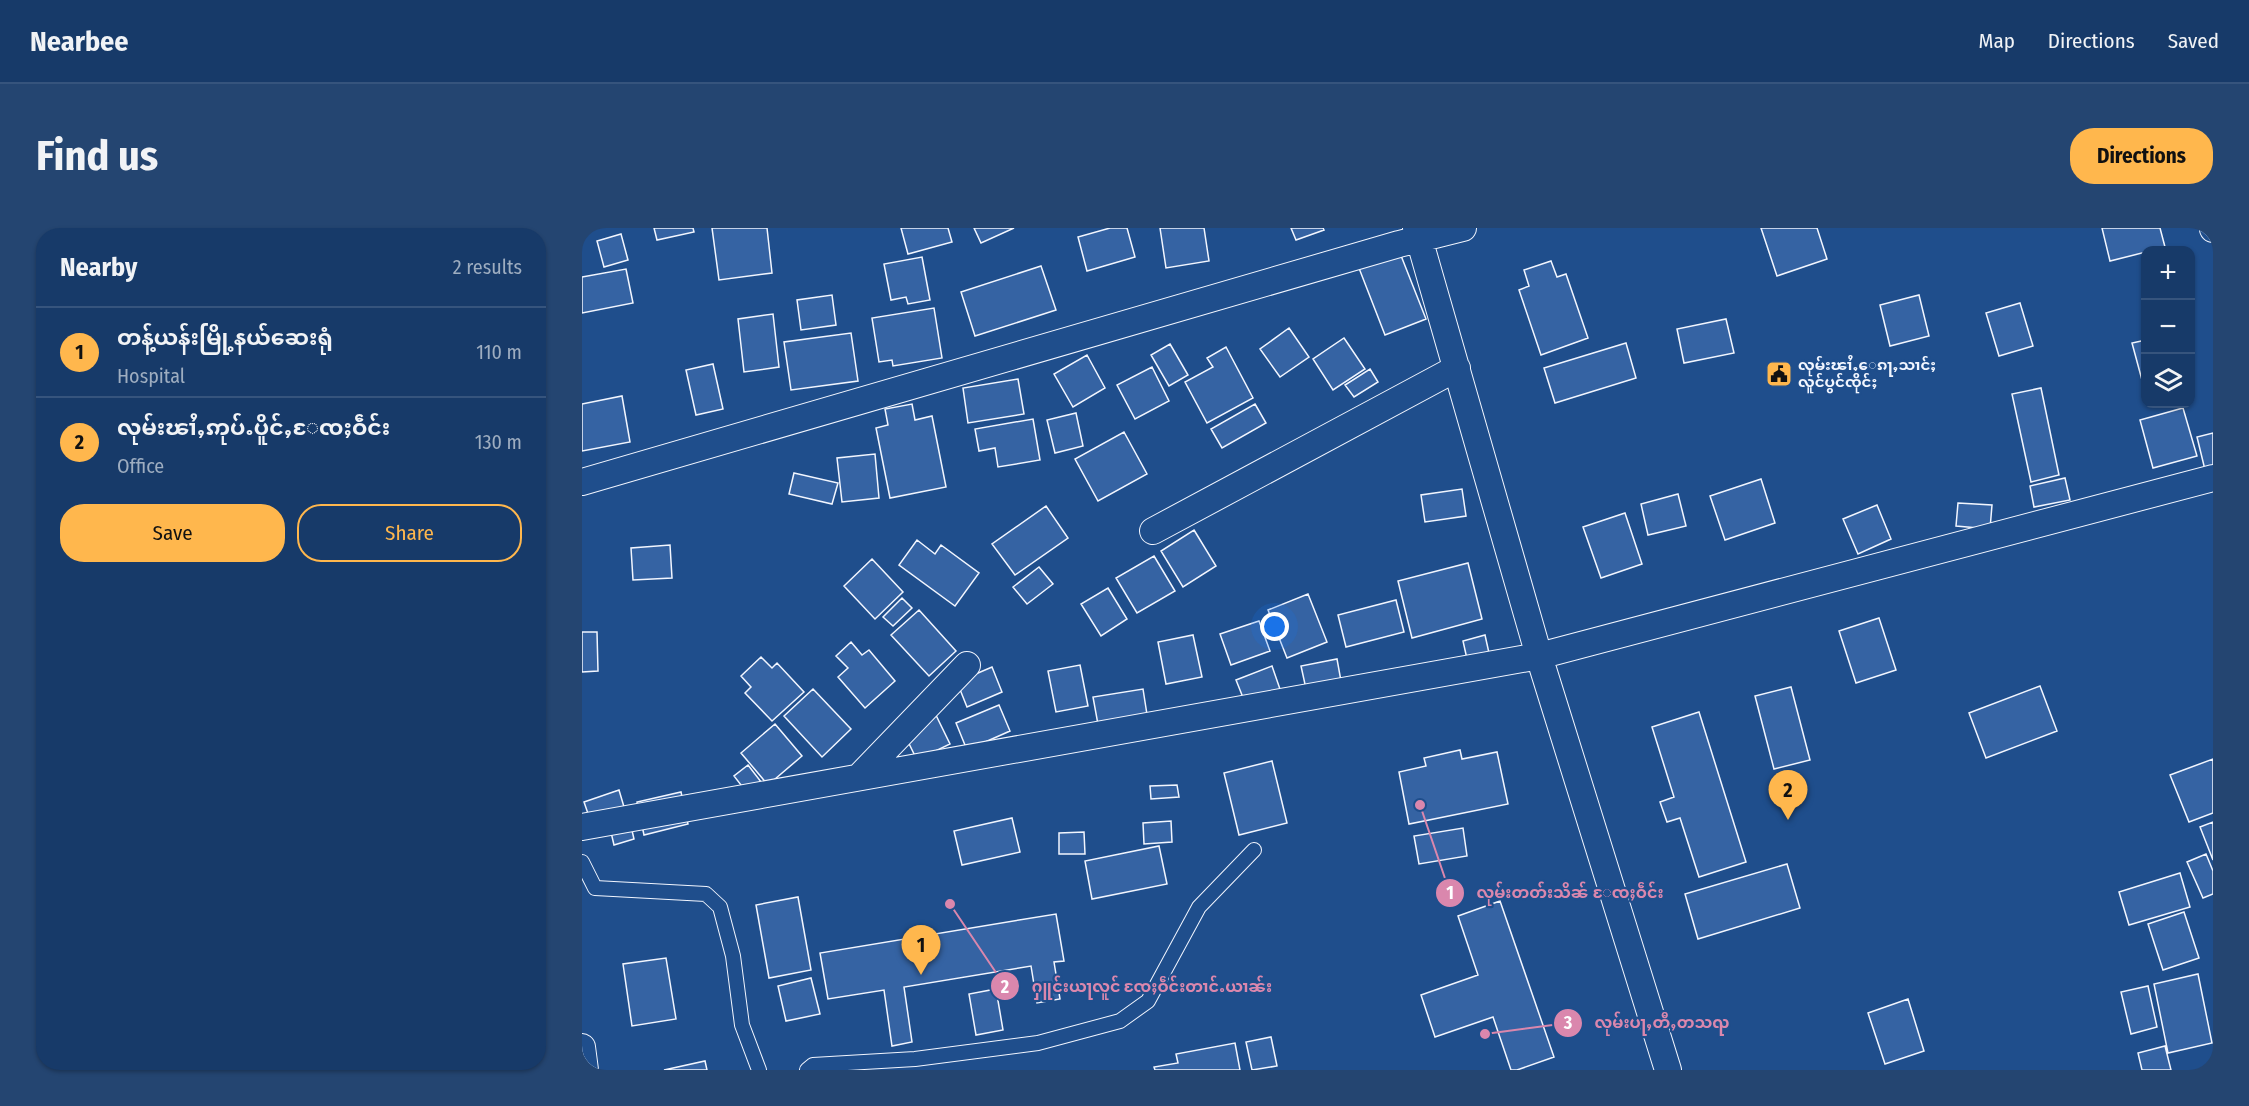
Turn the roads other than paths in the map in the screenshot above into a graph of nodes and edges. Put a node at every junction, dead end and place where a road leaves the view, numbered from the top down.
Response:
1 (1463, 228) edge
2 (1418, 233) edge
3 (1457, 368) junction
4 (2213, 478) edge
5 (582, 482) edge
6 (1153, 531) dead end
7 (1539, 656) junction
8 (967, 665) dead end
9 (859, 777) junction
10 (582, 827) edge
11 (1254, 850) dead end
12 (582, 862) edge
13 (582, 1047) edge
14 (585, 1070) edge
15 (759, 1070) edge
16 (807, 1070) edge
17 (1668, 1070) edge

1 - 2 street
2 - 3 street
2 - 5 street
3 - 6 street
3 - 7 street
4 - 7 street
7 - 9 street
7 - 17 street
8 - 9 street
9 - 10 street
11 - 16 lane
12 - 15 lane
13 - 14 street

